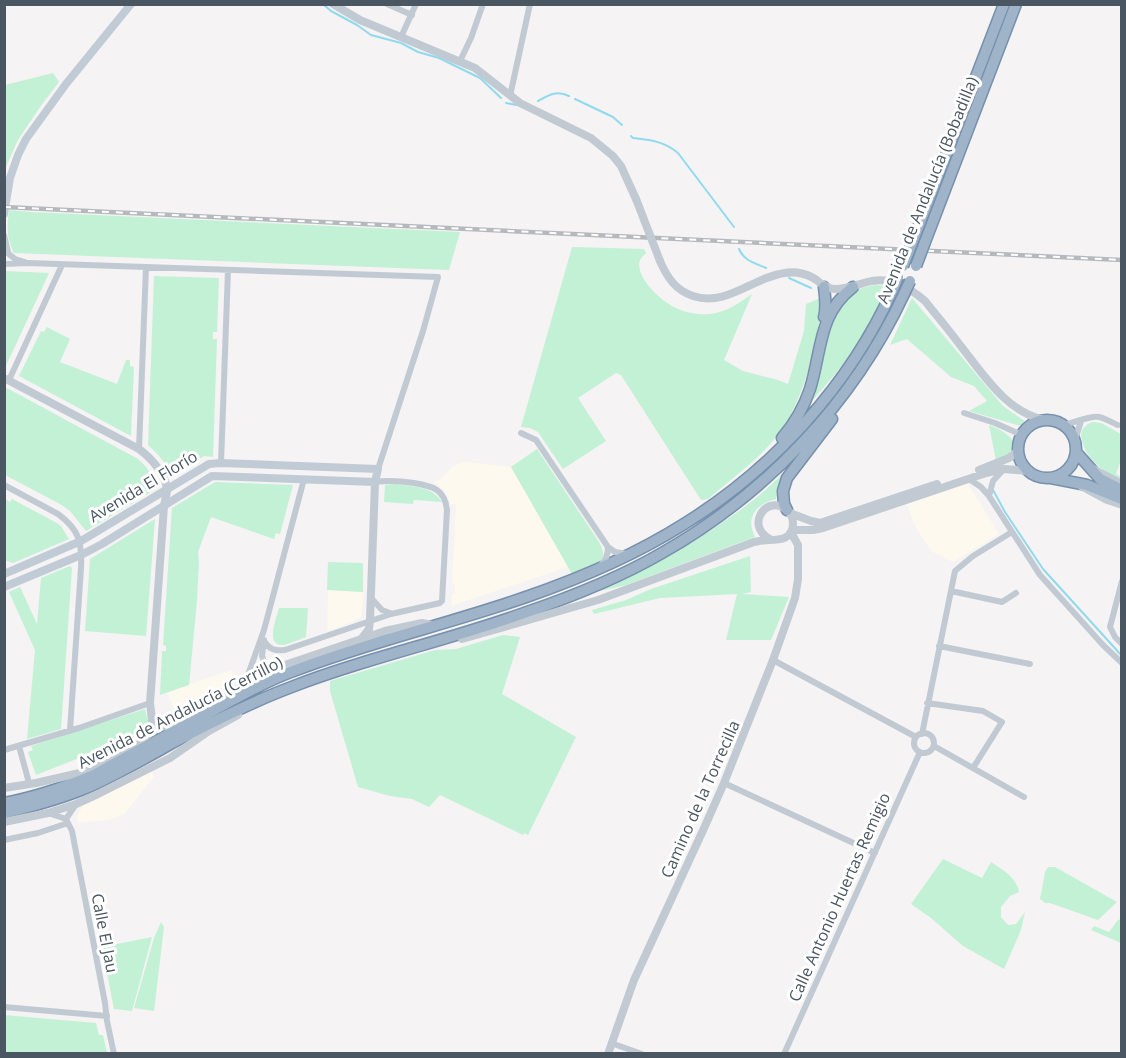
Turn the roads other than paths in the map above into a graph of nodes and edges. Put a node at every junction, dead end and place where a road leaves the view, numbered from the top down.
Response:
1 (131, 4) edge
2 (333, 4) edge
3 (387, 4) edge
4 (416, 4) edge
5 (483, 4) edge
6 (530, 4) edge
7 (1004, 4) edge
8 (1016, 4) edge
9 (412, 15) junction
10 (401, 37) junction
11 (460, 61) junction
12 (510, 96) junction
13 (7, 178) edge
14 (4, 214) edge
15 (4, 235) edge
16 (919, 240) junction
17 (7, 252) edge
18 (28, 263) junction
19 (4, 264) edge
20 (62, 264) junction
21 (146, 267) junction
22 (228, 270) junction
23 (824, 287) junction
24 (853, 287) junction
25 (824, 329) junction
26 (859, 373) junction
27 (7, 379) edge
28 (964, 413) dead end
29 (1045, 420) junction
30 (1081, 421) junction
31 (1063, 425) junction
32 (1118, 425) dead end
33 (521, 433) dead end
34 (1022, 435) junction
35 (1075, 440) junction
36 (139, 449) junction
37 (1018, 451) junction
38 (1076, 452) junction
39 (221, 463) junction
40 (763, 464) junction
41 (1087, 465) junction
42 (304, 466) junction
43 (378, 469) junction
44 (1004, 469) junction
45 (1029, 471) junction
46 (221, 476) junction
47 (1051, 478) junction
48 (304, 479) junction
49 (969, 479) junction
50 (375, 482) junction
51 (1073, 482) junction
52 (1122, 483) edge
53 (4, 485) edge
54 (167, 489) junction
55 (1122, 490) edge
56 (989, 496) junction
57 (1122, 499) edge
58 (164, 506) junction
59 (1122, 506) edge
60 (789, 511) junction
61 (813, 530) junction
62 (791, 532) junction
63 (1012, 532) junction
64 (770, 540) junction
65 (780, 540) junction
66 (81, 542) junction
67 (608, 547) junction
68 (798, 550) junction
69 (631, 554) junction
70 (81, 555) junction
71 (597, 570) junction
72 (4, 574) edge
73 (1121, 585) edge
74 (4, 587) edge
75 (951, 591) junction
76 (1016, 593) dead end
77 (372, 599) junction
78 (391, 614) junction
79 (370, 620) junction
80 (438, 626) junction
81 (264, 630) junction
82 (385, 631) junction
83 (361, 639) junction
84 (264, 641) junction
85 (435, 642) junction
86 (1122, 644) edge
87 (939, 646) junction
88 (327, 650) junction
89 (348, 652) junction
90 (772, 660) junction
91 (1122, 663) edge
92 (265, 664) junction
93 (1029, 664) dead end
94 (276, 668) junction
95 (251, 669) junction
96 (244, 686) junction
97 (254, 702) junction
98 (927, 703) junction
99 (151, 707) junction
100 (70, 730) junction
101 (171, 731) junction
102 (919, 736) junction
103 (150, 741) junction
104 (19, 746) junction
105 (934, 747) junction
106 (4, 750) edge
107 (124, 752) junction
108 (179, 752) junction
109 (920, 752) junction
110 (164, 761) junction
111 (115, 763) junction
112 (973, 768) junction
113 (29, 783) junction
114 (724, 783) junction
115 (4, 788) edge
116 (1024, 797) dead end
117 (4, 803) edge
118 (76, 804) junction
119 (4, 813) edge
120 (48, 813) junction
121 (67, 821) junction
122 (5, 822) edge
123 (4, 840) edge
124 (874, 853) junction
125 (4, 1007) edge
126 (108, 1016) junction
127 (611, 1043) junction
128 (114, 1053) edge
129 (608, 1053) edge
130 (642, 1053) edge
131 (784, 1053) edge

1 - 13 main road
2 - 10 street
3 - 9 street
4 - 9 street
5 - 11 street
6 - 12 street
7 - 16 highway, Avenida de Andalucía (Bobadilla)
8 - 16 highway, Avenida de Andalucía (Bobadilla)
9 - 10 street
10 - 11 street
11 - 12 street
12 - 23 street, bridge
13 - 14 main road
15 - 17 street
16 - 26 highway, Avenida de Andalucía (Bobadilla), bridge
16 - 40 highway, Avenida de Andalucía (Bobadilla), bridge
17 - 18 street
18 - 19 street
18 - 20 street
20 - 21 street
20 - 27 street
21 - 22 street
21 - 36 street
22 - 39 street
22 - 43 street
23 - 24 street
23 - 25 highway
24 - 25 highway
24 - 29 street
25 - 40 highway
26 - 60 highway
26 - 85 highway, Avenida de Andalucía (Bobadilla)
27 - 36 street
28 - 34 street
29 - 31 highway
29 - 34 highway
30 - 31 street
30 - 32 street
30 - 35 street
31 - 35 highway
33 - 67 street
34 - 37 highway
35 - 38 highway
36 - 54 street
37 - 45 highway
37 - 60 street
38 - 41 highway
38 - 47 highway
39 - 42 main road, Avenida El Florío
39 - 46 main road
39 - 54 main road, Avenida El Florío
40 - 69 highway, Avenida de Andalucía (Bobadilla)
41 - 52 street
41 - 55 highway
42 - 43 main road, Avenida El Florío
42 - 48 main road
43 - 50 main road
44 - 45 street
44 - 49 street
44 - 56 street
45 - 47 highway
46 - 48 main road, Avenida El Florío
46 - 58 main road, Avenida El Florío
47 - 51 highway
48 - 50 main road, Avenida El Florío
48 - 81 street
49 - 56 street
49 - 61 street
50 - 77 street
50 - 78 street
51 - 57 highway
51 - 59 street
53 - 66 street
54 - 58 street
54 - 66 main road, Avenida El Florío
56 - 63 street
58 - 70 main road, Avenida El Florío
58 - 99 street
60 - 62 street
60 - 64 street
61 - 62 street
61 - 68 street
62 - 65 street
62 - 68 street, Camino de la Torrecilla
63 - 75 street
63 - 91 street
64 - 65 street
64 - 85 street
65 - 68 street
66 - 70 street
66 - 72 main road, Avenida El Florío
67 - 69 street
67 - 71 street
68 - 90 street, Camino de la Torrecilla
69 - 71 highway, Avenida de Andalucía (Bobadilla)
70 - 74 main road, Avenida El Florío
70 - 100 street
71 - 80 highway, Avenida de Andalucía (Bobadilla)
73 - 86 street
75 - 76 street
75 - 87 street
77 - 78 street
77 - 79 street
78 - 79 street
79 - 82 street
79 - 83 street
79 - 84 street
80 - 82 street, Avenida de Andalucía (Cerrillo)
80 - 89 highway, Avenida de Andalucía (Cerrillo)
81 - 84 street
81 - 95 street
82 - 83 street, Avenida de Andalucía (Cerrillo)
83 - 88 street, Avenida de Andalucía (Cerrillo)
84 - 92 street
85 - 97 highway, Avenida de Andalucía (Cerrillo)
87 - 93 street
87 - 98 street
88 - 89 street
88 - 94 street, Avenida de Andalucía (Cerrillo)
89 - 101 highway, Avenida de Andalucía (Cerrillo)
90 - 102 street
90 - 114 street, Camino de la Torrecilla
92 - 94 street
92 - 95 street
94 - 96 street, Avenida de Andalucía (Cerrillo)
95 - 96 street
96 - 101 street, Avenida de Andalucía (Cerrillo)
97 - 101 highway, Avenida de Andalucía (Cerrillo)
97 - 108 street
98 - 102 street
98 - 112 street
99 - 100 street
99 - 101 street
99 - 103 street
100 - 104 street
101 - 103 highway, Avenida de Andalucía (Cerrillo)
101 - 108 street
102 - 105 street
102 - 109 street
103 - 107 street, Avenida de Andalucía (Cerrillo)
103 - 110 street
103 - 111 highway, Avenida de Andalucía (Cerrillo)
103 - 119 highway, Avenida de Andalucía (Cerrillo)
104 - 106 street
104 - 113 street
105 - 109 street
105 - 112 street
107 - 111 street
107 - 113 street, Avenida de Andalucía (Cerrillo)
108 - 110 street
109 - 124 street, Calle Antonio Huertas Remigio
110 - 118 street
111 - 117 highway, Avenida de Andalucía (Cerrillo)
112 - 116 street
113 - 115 street, Avenida de Andalucía (Cerrillo)
114 - 124 street
114 - 127 street, Camino de la Torrecilla
118 - 120 street
118 - 121 street
120 - 121 street
120 - 122 street
121 - 123 street
121 - 126 street, Calle El Jau
124 - 131 street, Calle Antonio Huertas Remigio
125 - 126 street
126 - 128 street, Calle El Jau
127 - 129 street, Camino de la Torrecilla
127 - 130 street

